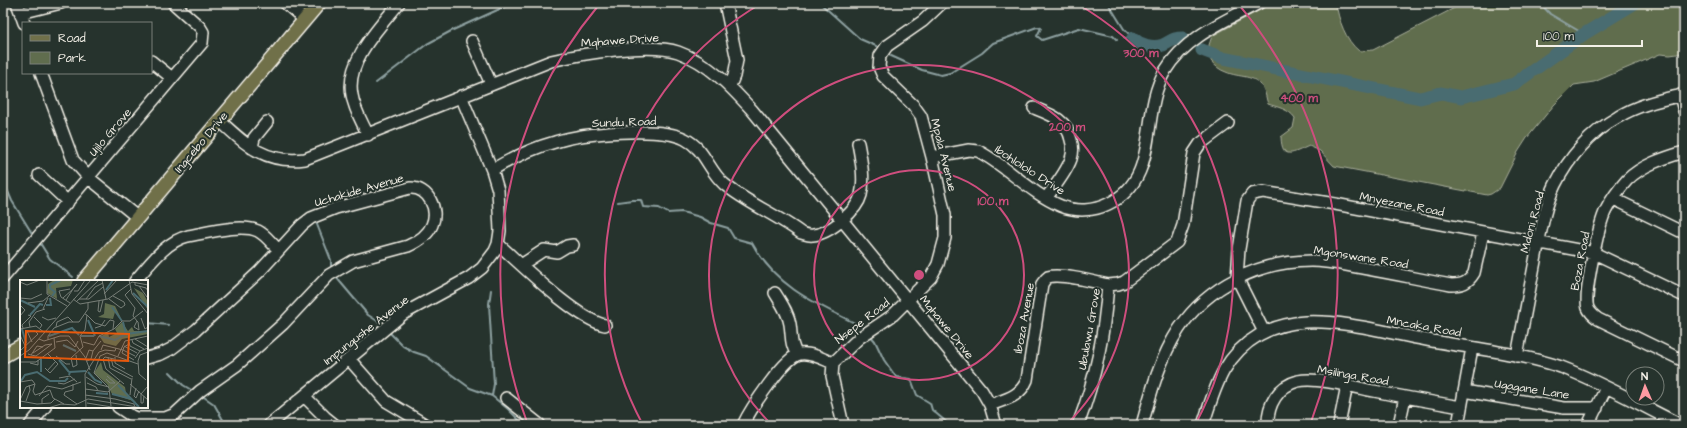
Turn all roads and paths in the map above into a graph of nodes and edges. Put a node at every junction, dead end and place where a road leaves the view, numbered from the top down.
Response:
1 (61, 3) edge
2 (173, 3) edge
3 (285, 3) edge
4 (319, 3) edge
5 (399, 3) edge
6 (725, 3) edge
7 (942, 3) edge
8 (1259, 3) edge
9 (21, 13) edge
10 (304, 20) junction
11 (472, 41) dead end
12 (152, 62) edge
13 (41, 74) edge
14 (172, 78) junction
15 (490, 84) junction
16 (730, 86) junction
17 (1682, 95) edge
18 (461, 96) junction
19 (1034, 108) dead end
20 (1684, 111) edge
21 (220, 121) junction
22 (267, 122) dead end
23 (1228, 123) dead end
24 (368, 135) junction
25 (858, 143) dead end
26 (252, 148) junction
27 (1684, 152) edge
28 (932, 157) junction
29 (492, 170) junction
30 (39, 175) dead end
31 (89, 178) junction
32 (1046, 198) junction
33 (1614, 199) junction
34 (68, 202) junction
35 (137, 217) junction
36 (843, 220) junction
37 (1483, 233) junction
38 (1684, 233) edge
39 (1539, 242) junction
40 (498, 244) junction
41 (573, 245) dead end
42 (279, 250) junction
43 (1594, 253) junction
44 (521, 265) junction
45 (3, 278) edge
46 (1237, 278) junction
47 (85, 280) edge
48 (136, 280) edge
49 (1108, 285) junction
50 (774, 293) dead end
51 (1684, 296) edge
52 (908, 300) junction
53 (605, 325) dead end
54 (1264, 332) junction
55 (20, 347) edge
56 (1472, 348) junction
57 (798, 355) junction
58 (3, 356) edge
59 (1517, 356) junction
60 (148, 358) edge
61 (349, 359) junction
62 (1684, 361) edge
63 (833, 363) junction
64 (1347, 385) junction
65 (1606, 388) junction
66 (1464, 390) junction
67 (304, 396) junction
68 (1405, 397) junction
69 (506, 398) dead end
70 (990, 405) junction
71 (1461, 407) junction
72 (44, 408) edge
73 (119, 408) edge
74 (1597, 408) junction
75 (147, 422) edge
76 (30, 425) edge
77 (269, 425) edge
78 (335, 425) edge
79 (426, 425) edge
80 (540, 425) edge
81 (743, 425) edge
82 (843, 425) edge
83 (996, 425) edge
84 (1078, 425) edge
85 (1142, 425) edge
86 (1203, 425) edge
87 (1268, 425) edge
88 (1339, 425) edge
89 (1399, 425) edge
90 (1458, 425) edge
91 (1588, 425) edge
92 (1681, 425) edge

1 - 9 street
2 - 14 street, Ujilo Grove
3 - 10 street
4 - 10 main road, Ingcebo Drive
5 - 24 street
6 - 16 street
7 - 28 street, Mpala Avenue
8 - 32 street, Ibohlololo Drive
10 - 21 main road, Ingcebo Drive
11 - 15 street
12 - 14 street
13 - 31 street
14 - 31 street, Ujilo Grove
15 - 16 street, Mqhawe Drive
15 - 18 street, Mqhawe Drive
16 - 36 street, Mqhawe Drive
17 - 20 street
17 - 39 street, Mdoni Road
18 - 24 street, Mqhawe Drive
18 - 29 street, Impungushe Avenue
19 - 32 street
21 - 26 street, Mqhawe Drive
21 - 35 main road, Ingcebo Drive
22 - 26 street
23 - 49 street, Ubulawu Grove
24 - 26 street, Mqhawe Drive
25 - 36 street, Sundu Road
27 - 33 street, Boza Road
28 - 32 street, Ibohlololo Drive
28 - 52 street, Mpala Avenue
29 - 36 street, Sundu Road
29 - 40 street, Impungushe Avenue
30 - 34 street
31 - 34 street, Ujilo Grove
31 - 35 street
33 - 38 street
33 - 43 street, Boza Road
34 - 45 street, Ujilo Grove
35 - 47 main road, Ingcebo Drive
36 - 52 street, Mqhawe Drive
37 - 39 street, Mnyezane Road
37 - 46 street, Mgonswane Road
37 - 46 street, Mnyezane Road
39 - 43 street, Mnyezane Road
39 - 59 street, Mdoni Road
40 - 44 street
40 - 61 street, Impungushe Avenue
41 - 44 street
42 - 48 street
42 - 60 street, Uchakide Avenue
42 - 75 street, Uchakide Avenue
43 - 51 street, Mnyezane Road
43 - 62 street, Boza Road
44 - 53 street
46 - 54 street
46 - 85 street, Mgonswane Road
49 - 70 street, Iboza Avenue
49 - 84 street, Ubulawu Grove
50 - 57 street
52 - 63 street, Nsepe Road
52 - 70 street, Mqhawe Drive
54 - 56 street, Mncaka Road
54 - 86 street, Mncaka Road
55 - 58 main road
56 - 59 street, Mncaka Road
56 - 66 street
57 - 63 street, Nsepe Road
57 - 81 street
59 - 65 street, Mncaka Road
61 - 67 street, Impungushe Avenue
61 - 79 street
63 - 82 street, Nsepe Road
64 - 68 street, Msilinga Road
64 - 87 street, Msilinga Road
64 - 88 street
65 - 74 street
65 - 92 street, Mncaka Road
66 - 71 street
66 - 74 street, Ugagane Lane
67 - 77 street, Impungushe Avenue
67 - 78 street
68 - 71 street, Msilinga Road
68 - 89 street
69 - 80 street
70 - 83 street, Mqhawe Drive
71 - 90 street
72 - 76 street
73 - 75 street, Uchakide Avenue
74 - 91 street

